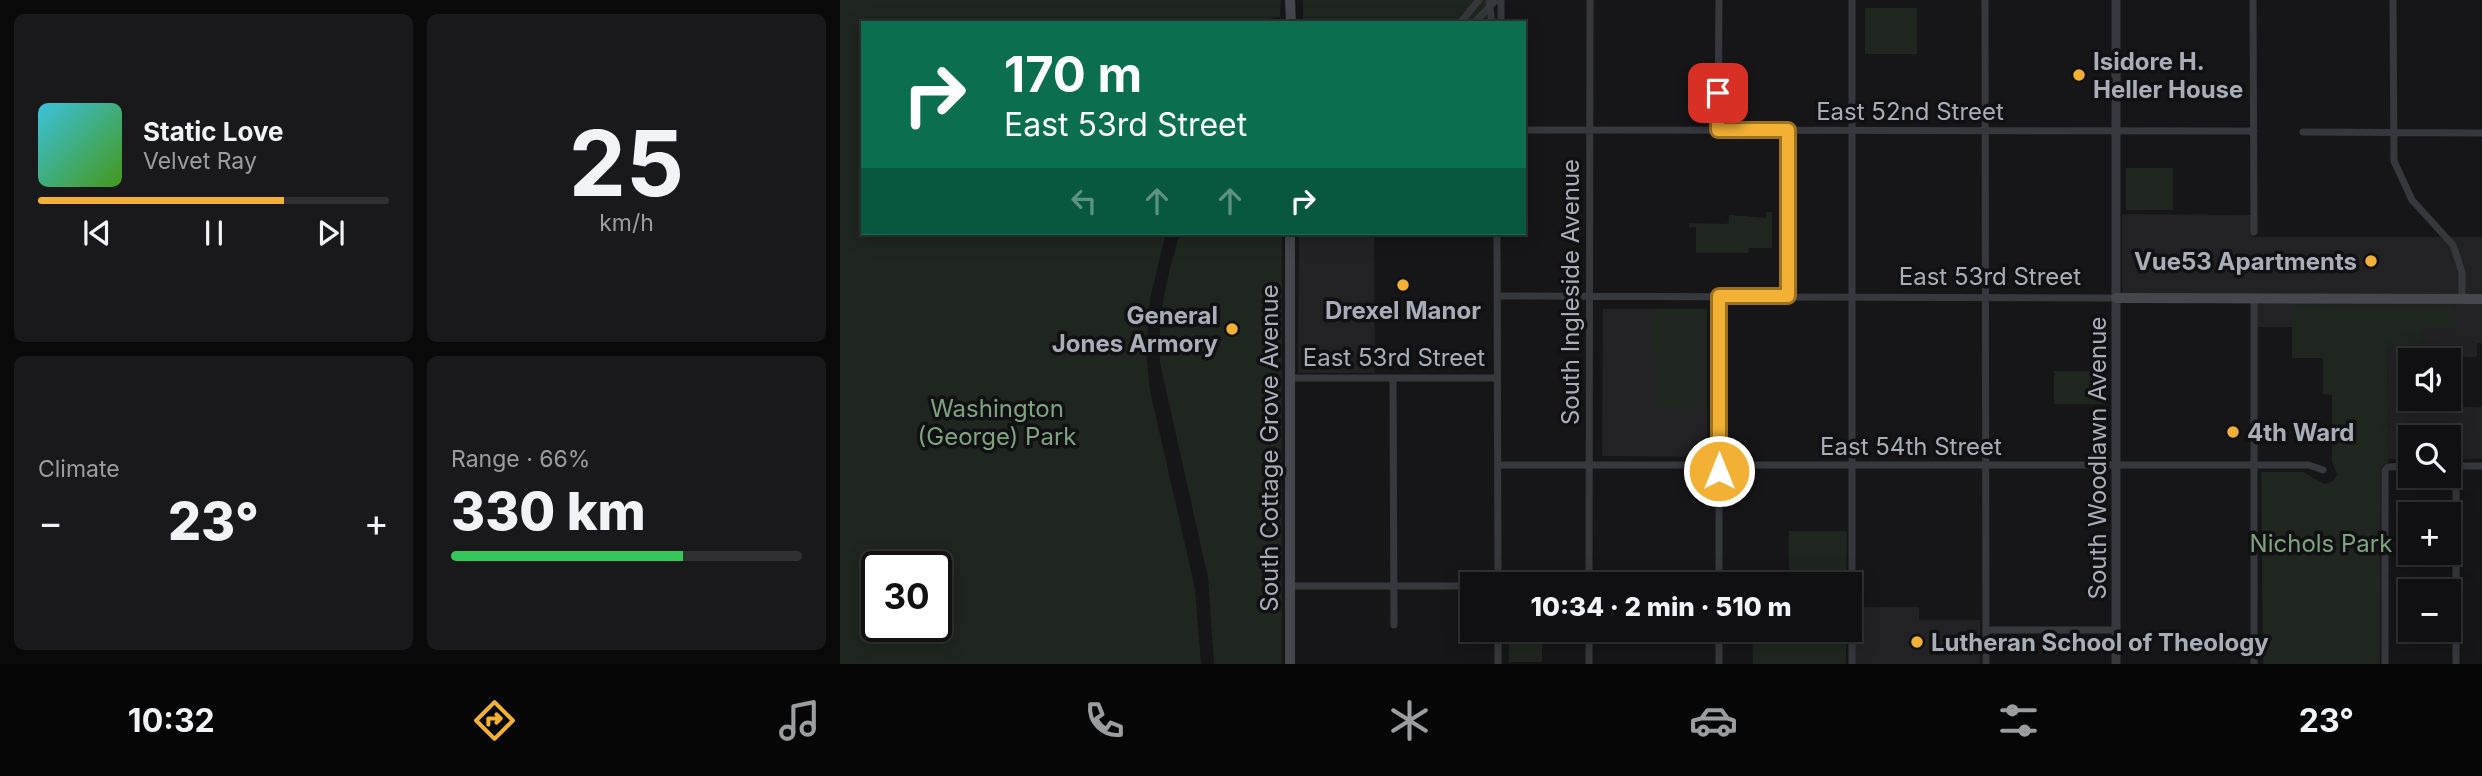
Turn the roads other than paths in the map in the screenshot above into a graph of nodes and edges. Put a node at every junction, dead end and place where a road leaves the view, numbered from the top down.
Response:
1 (1290, 0) edge
2 (1498, 0) edge
3 (1590, 0) edge
4 (1719, 0) edge
5 (1852, 0) edge
6 (1985, 0) edge
7 (2116, 0) edge
8 (2253, 0) edge
9 (2393, 0) edge
10 (1478, 2) edge
11 (1490, 4) edge
12 (1291, 21) edge
13 (1463, 21) edge
14 (1476, 21) edge
15 (1501, 21) edge
16 (1526, 130) edge
17 (1590, 130) junction
18 (1718, 130) junction
19 (1788, 130) junction
20 (1852, 130) junction
21 (1985, 131) junction
22 (2116, 131) junction
23 (2254, 131) junction
24 (2303, 132) dead end
25 (2393, 133) junction
26 (2482, 133) edge
27 (2255, 232) dead end
28 (1290, 235) edge
29 (1497, 235) edge
30 (1497, 296) junction
31 (1589, 296) junction
32 (1719, 296) junction
33 (1788, 296) junction
34 (1852, 297) junction
35 (1985, 298) junction
36 (2116, 298) junction
37 (2254, 299) junction
38 (2462, 299) junction
39 (2482, 299) edge
40 (1290, 378) junction
41 (1497, 378) junction
42 (1392, 379) junction
43 (1497, 464) junction
44 (1589, 464) junction
45 (1719, 465) junction
46 (1853, 465) junction
47 (1985, 465) junction
48 (2116, 465) junction
49 (2254, 465) junction
50 (2461, 466) edge
51 (2482, 466) edge
52 (2398, 467) edge
53 (2323, 470) dead end
54 (2452, 488) edge
55 (1498, 572) edge
56 (1589, 572) edge
57 (1719, 572) edge
58 (1290, 586) junction
59 (1394, 586) junction
60 (1460, 586) edge
61 (1394, 625) dead end
62 (2116, 630) junction
63 (1986, 631) junction
64 (1498, 642) edge
65 (1589, 642) edge
66 (1719, 642) edge
67 (1290, 664) edge
68 (1498, 664) edge
69 (1589, 664) edge
70 (1719, 664) edge
71 (1852, 664) edge
72 (1986, 664) edge
73 (2116, 664) edge
74 (2254, 664) edge
75 (2385, 664) edge
76 (2456, 664) edge

1 - 12 main road
2 - 11 street
2 - 15 street
3 - 17 street, South Ingleside Avenue
4 - 18 street
5 - 20 street
6 - 21 street
7 - 22 street, South Woodlawn Avenue
8 - 23 street
9 - 25 street
10 - 13 street
11 - 14 street
16 - 17 street, East 52nd Street
17 - 18 street, East 52nd Street
17 - 31 street, South Ingleside Avenue
18 - 19 street, East 52nd Street
19 - 20 street, East 52nd Street
19 - 33 street
20 - 21 street, East 52nd Street
20 - 34 street
21 - 22 street, East 52nd Street
21 - 35 street
22 - 23 street, East 52nd Street
22 - 36 street, South Woodlawn Avenue
23 - 27 street
24 - 25 street
25 - 26 street
25 - 38 street
28 - 40 main road, South Cottage Grove Avenue
29 - 30 street
30 - 31 street, East 53rd Street
30 - 41 street
31 - 32 street, East 53rd Street
31 - 44 street, South Ingleside Avenue
32 - 33 street, East 53rd Street
32 - 45 street
33 - 34 street, East 53rd Street
34 - 35 street, East 53rd Street
34 - 46 street
35 - 36 street, East 53rd Street
35 - 47 street
36 - 37 main road, East 53rd Street
36 - 48 street, South Woodlawn Avenue
37 - 38 main road, East 53rd Street
37 - 49 street
38 - 39 main road, East 53rd Street
40 - 42 street, East 53rd Street
40 - 58 main road, South Cottage Grove Avenue
41 - 42 street, East 53rd Street
41 - 43 street
42 - 59 street
43 - 44 street, East 54th Street
43 - 55 street
44 - 45 street, East 54th Street
44 - 56 street, South Ingleside Avenue
45 - 46 street, East 54th Street
45 - 57 street
46 - 47 street, East 54th Street
46 - 71 street
47 - 48 street, East 54th Street
47 - 63 street
48 - 49 street, East 54th Street
48 - 62 street, South Woodlawn Avenue
49 - 53 street, East 54th Street
49 - 74 street
50 - 51 street
52 - 75 street
54 - 76 street
58 - 59 street
58 - 67 main road, South Cottage Grove Avenue
59 - 60 street
59 - 61 street
62 - 63 street
62 - 73 street, South Woodlawn Avenue
63 - 72 street
64 - 68 street
65 - 69 street
66 - 70 street

